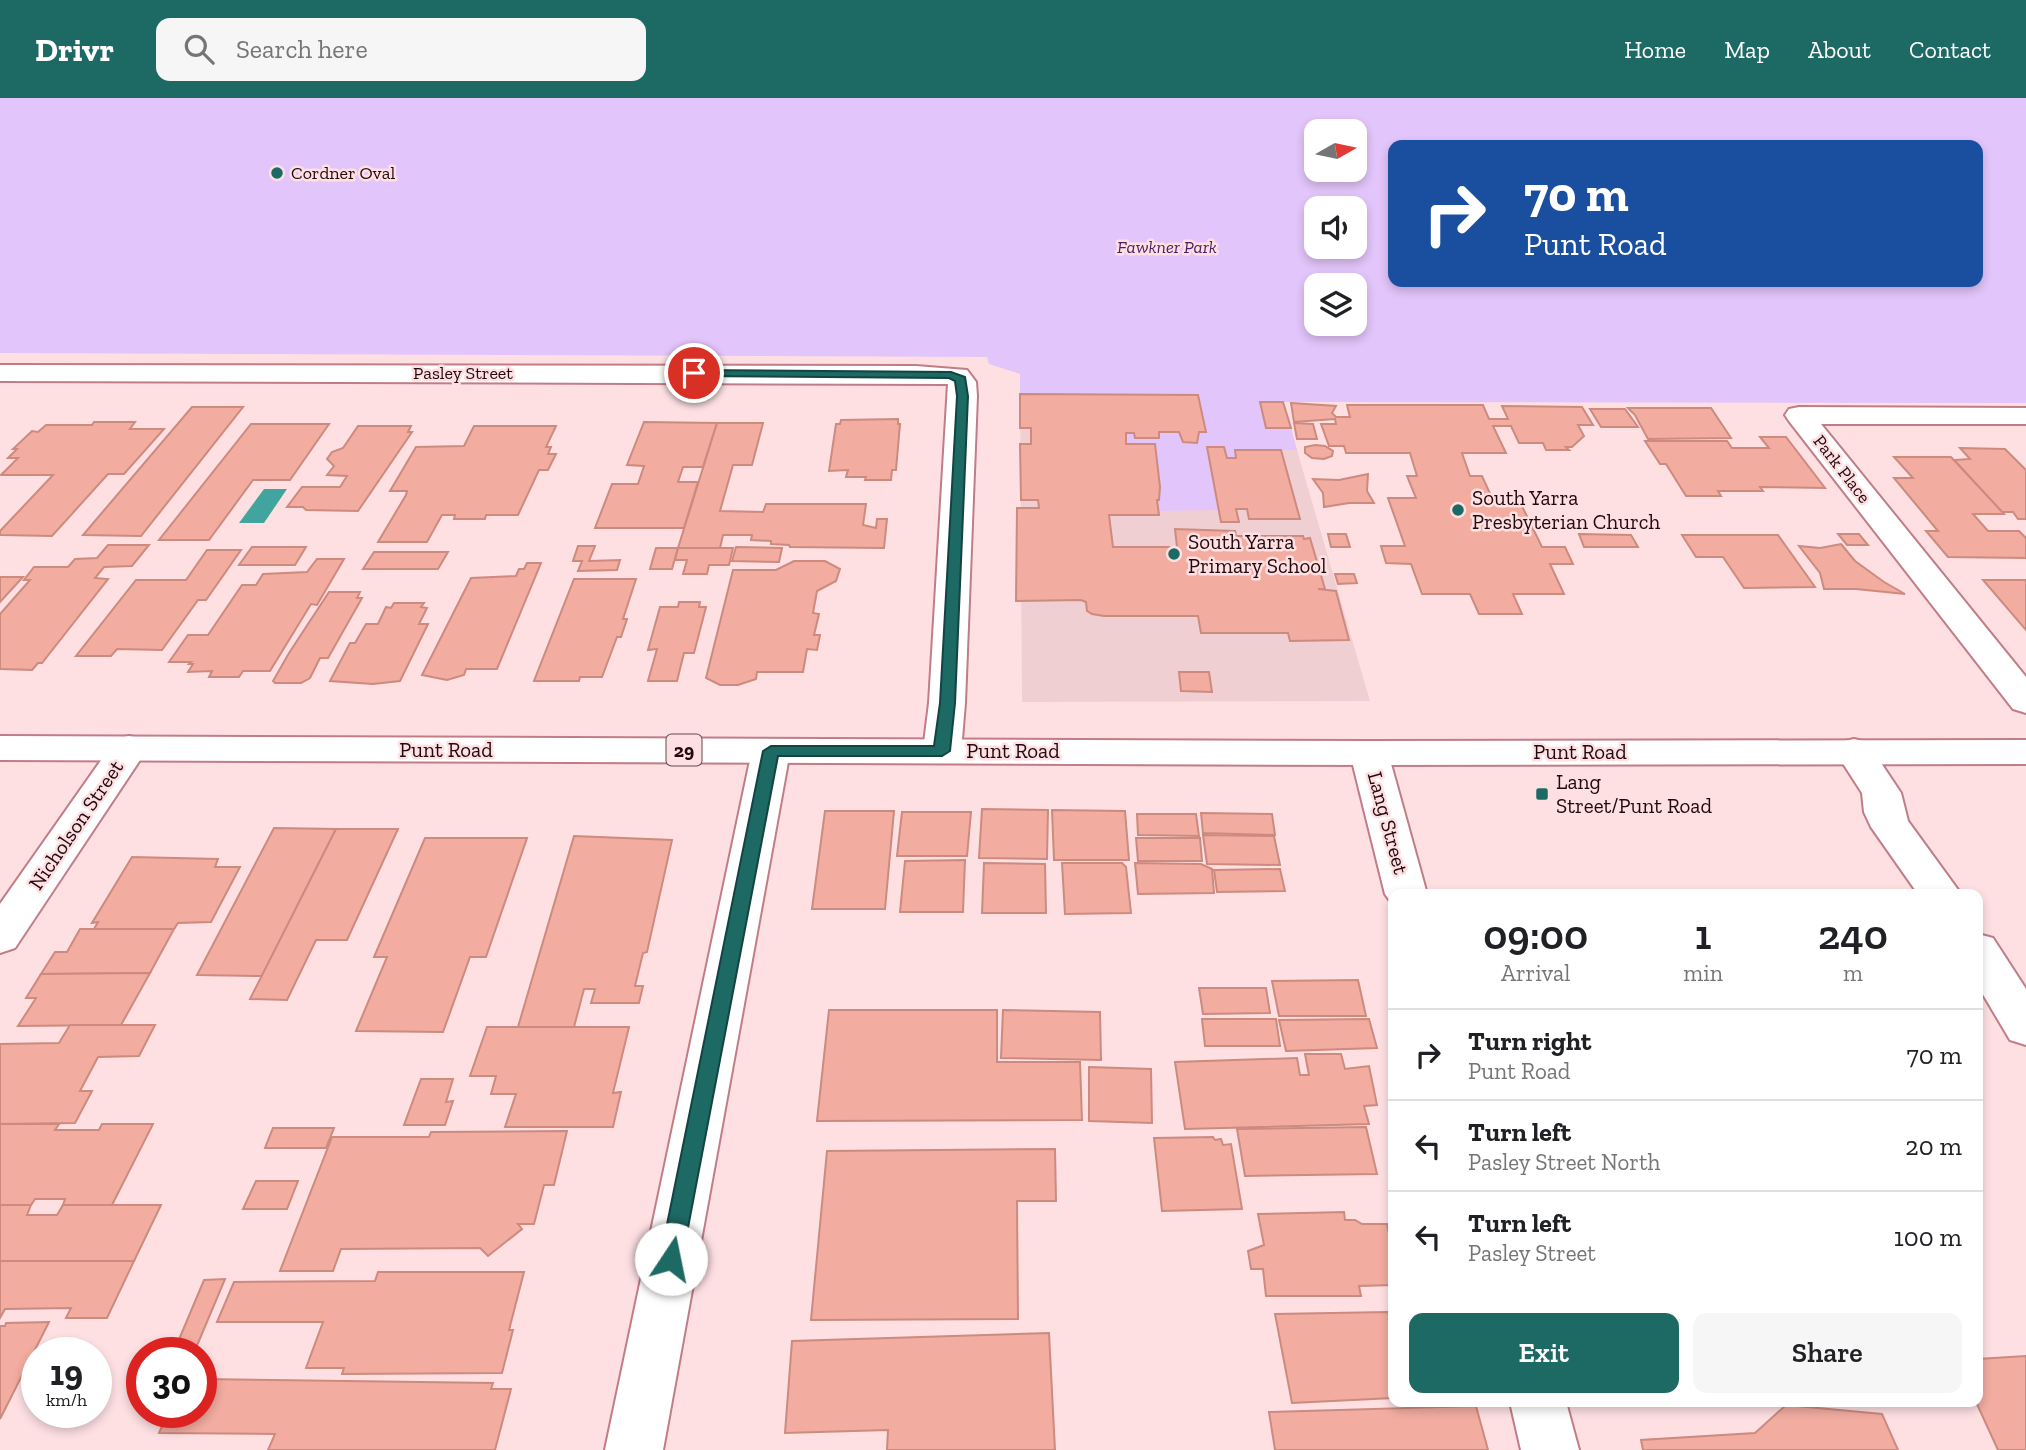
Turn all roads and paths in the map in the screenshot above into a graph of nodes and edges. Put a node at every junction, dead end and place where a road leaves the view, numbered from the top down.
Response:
1 (0, 373) edge
2 (2026, 415) edge
3 (2026, 701) edge
4 (0, 748) edge
5 (129, 748) junction
6 (771, 751) junction
7 (942, 751) junction
8 (1854, 751) junction
9 (2026, 752) edge
10 (1369, 753) junction
11 (1405, 889) edge
12 (1936, 889) edge
13 (0, 937) edge
14 (1983, 958) edge
15 (2026, 1027) edge
16 (1539, 1407) edge
17 (634, 1450) edge
18 (1550, 1450) edge

1 - 7 main road, Pasley Street
2 - 3 main road, Park Place
4 - 5 main road, Punt Road / 29
5 - 6 main road, Punt Road / 29
5 - 13 main road, Nicholson Street
6 - 7 main road, Punt Road / 29
6 - 17 main road
7 - 10 main road, Punt Road / 29
8 - 9 main road, Punt Road / 29
8 - 10 main road, Punt Road / 29
8 - 12 main road
10 - 11 main road, Lang Street
14 - 15 main road
16 - 18 main road

